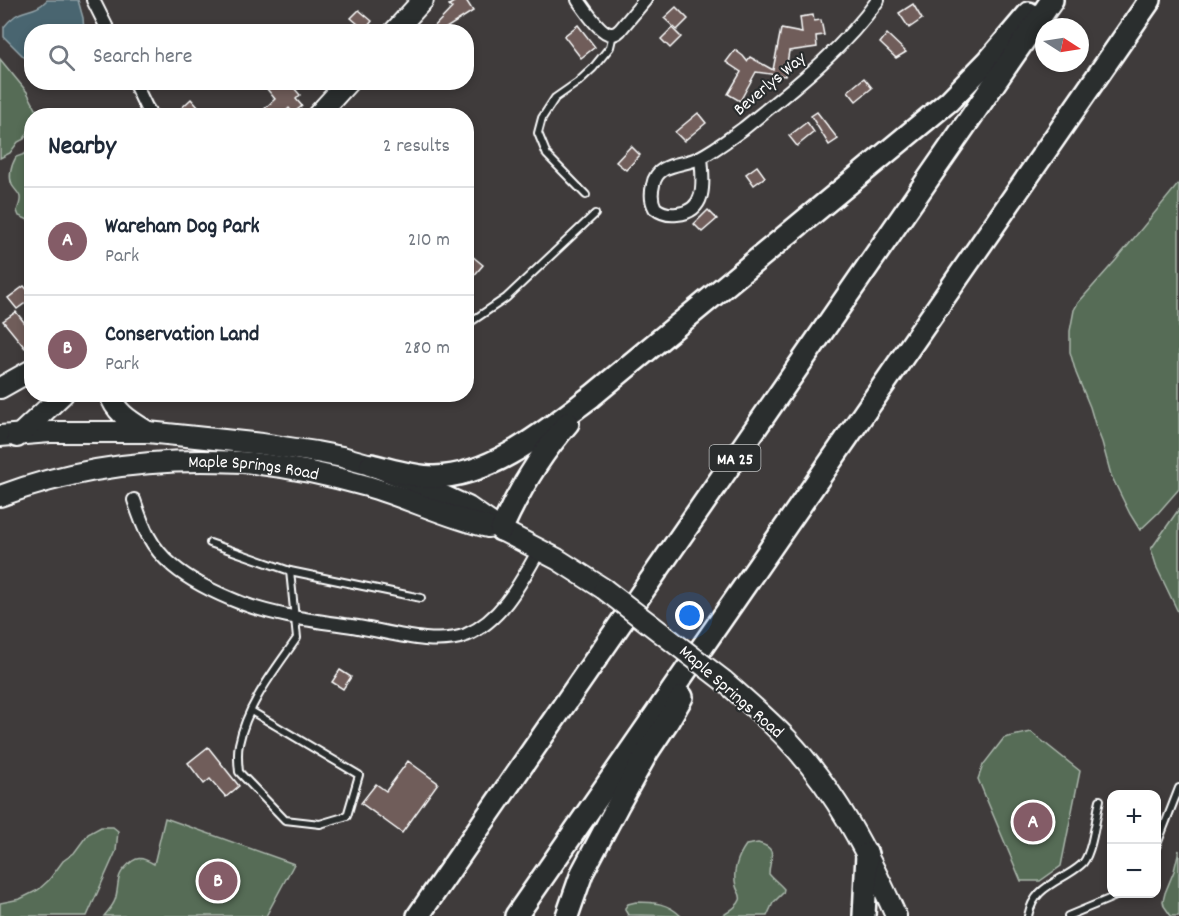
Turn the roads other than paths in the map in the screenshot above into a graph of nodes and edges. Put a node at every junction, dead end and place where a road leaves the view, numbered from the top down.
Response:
1 (93, 0) edge
2 (423, 0) edge
3 (578, 0) edge
4 (645, 0) edge
5 (878, 0) edge
6 (1041, 0) edge
7 (1052, 0) edge
8 (1150, 0) edge
9 (105, 24) edge
10 (401, 24) edge
11 (613, 34) junction
12 (138, 90) edge
13 (341, 90) edge
14 (147, 108) edge
15 (324, 108) edge
16 (701, 157) junction
17 (586, 195) dead end
18 (595, 214) dead end
19 (474, 320) edge
20 (24, 374) edge
21 (0, 388) edge
22 (592, 396) junction
23 (54, 402) edge
24 (114, 402) edge
25 (148, 432) junction
26 (20, 434) junction
27 (0, 436) edge
28 (0, 450) edge
29 (371, 465) junction
30 (0, 496) edge
31 (134, 500) dead end
32 (501, 530) junction
33 (210, 543) dead end
34 (539, 550) junction
35 (290, 571) junction
36 (741, 590) junction
37 (421, 598) dead end
38 (294, 617) junction
39 (251, 711) junction
40 (1179, 788) edge
41 (1100, 800) dead end
42 (1157, 844) edge
43 (867, 854) junction
44 (1111, 898) edge
45 (418, 916) edge
46 (516, 916) edge
47 (567, 916) edge
48 (864, 916) edge
49 (896, 916) edge
50 (1028, 916) edge
51 (1068, 916) edge

1 - 9 street
2 - 10 main road
3 - 11 street
4 - 11 street
5 - 16 street, Beverlys Way
6 - 22 highway
7 - 45 highway, MA 25
8 - 36 highway
11 - 17 lane
12 - 14 street
13 - 15 main road
16 - 16 street, Beverlys Way
18 - 19 lane
20 - 21 main road
22 - 29 highway
22 - 32 highway
23 - 26 main road
24 - 25 main road
25 - 26 main road, Maple Springs Road
25 - 29 main road, Maple Springs Road
26 - 27 main road, Maple Springs Road
26 - 28 main road
29 - 32 main road, Maple Springs Road
30 - 32 main road, Maple Springs Road
31 - 38 street
32 - 34 main road, Maple Springs Road
33 - 35 lane
34 - 38 street
34 - 43 main road, Maple Springs Road, bridge
35 - 37 lane
35 - 38 lane
36 - 46 highway
36 - 47 highway
38 - 39 lane
39 - 39 lane
40 - 42 lane
41 - 50 lane
43 - 48 highway
43 - 49 main road, Maple Springs Road
44 - 51 lane

